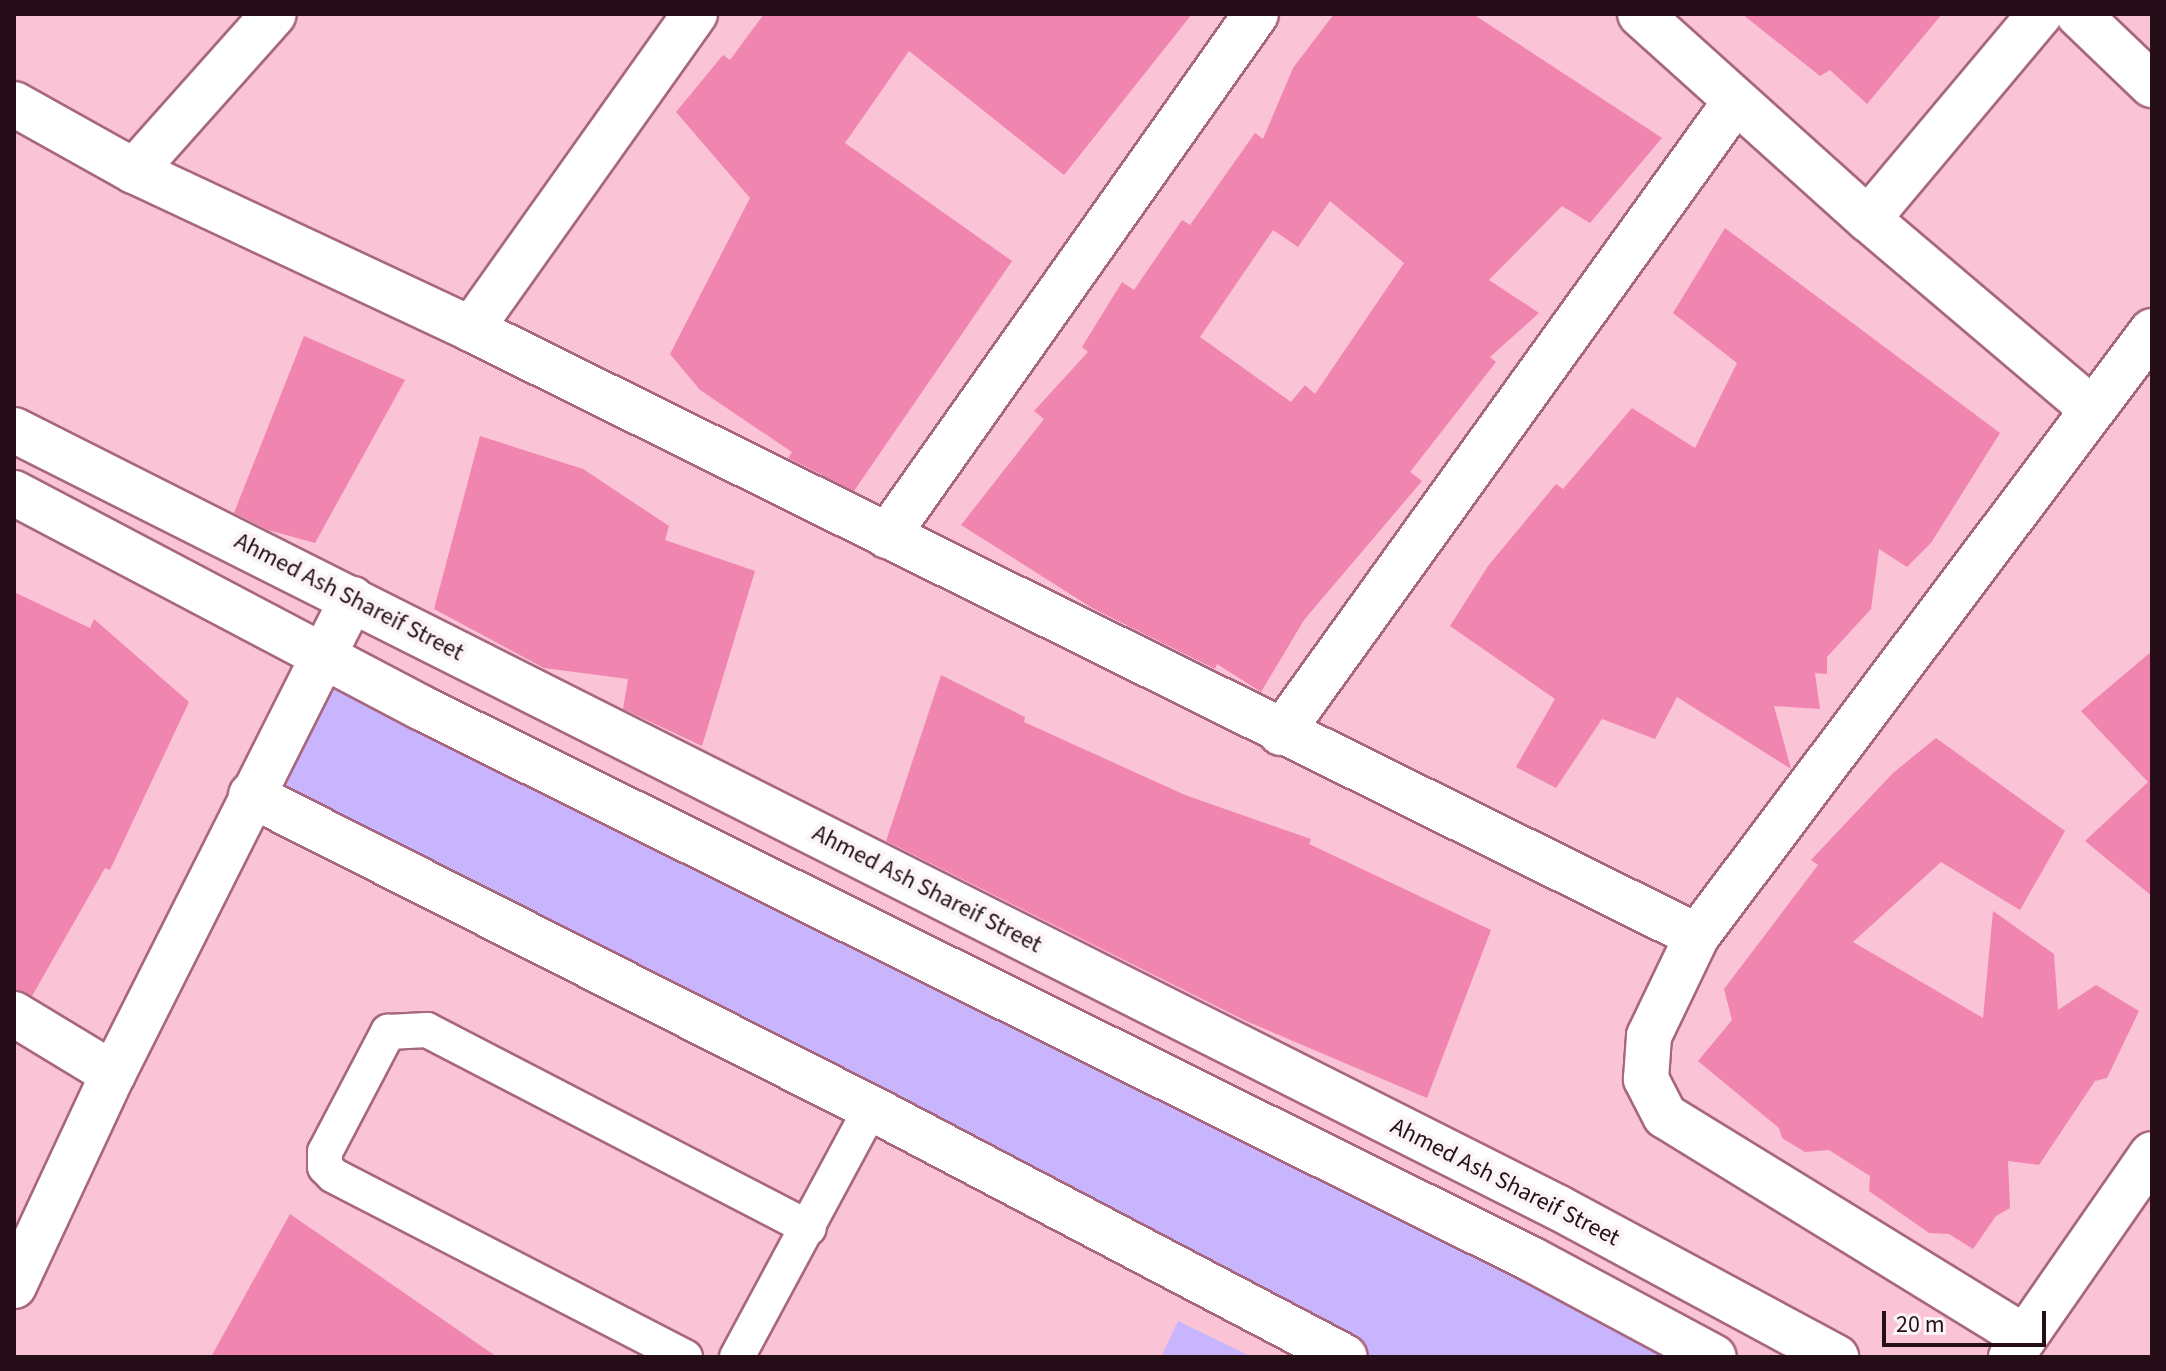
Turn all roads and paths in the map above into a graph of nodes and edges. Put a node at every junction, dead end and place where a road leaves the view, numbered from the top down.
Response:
1 (274, 14) edge
2 (695, 14) edge
3 (1256, 14) edge
4 (1640, 14) edge
5 (2040, 14) edge
6 (2078, 14) edge
7 (2152, 85) edge
8 (1735, 102) junction
9 (14, 104) edge
10 (134, 171) junction
11 (1868, 219) junction
12 (471, 329) junction
13 (2152, 331) edge
14 (2090, 407) junction
15 (14, 430) edge
16 (14, 493) edge
17 (887, 536) junction
18 (352, 599) junction
19 (323, 654) junction
20 (1281, 733) junction
21 (251, 795) junction
22 (1697, 936) junction
23 (14, 1014) edge
24 (113, 1074) junction
25 (871, 1108) junction
26 (2152, 1154) edge
27 (809, 1228) junction
28 (14, 1286) edge
29 (2017, 1347) edge
30 (685, 1357) edge
31 (737, 1357) edge
32 (1345, 1357) edge
33 (1714, 1357) edge
34 (1836, 1357) edge

1 - 10 street
2 - 12 street
3 - 17 street
4 - 8 street
5 - 11 street
6 - 7 street
8 - 11 street
8 - 20 street
9 - 10 street
10 - 12 street
11 - 14 street
12 - 17 street
13 - 14 street
14 - 22 street
15 - 18 street, Ahmed Ash Shareif Street
16 - 19 street
17 - 20 street
18 - 19 street
18 - 34 street, Ahmed Ash Shareif Street
19 - 21 street
19 - 33 street
20 - 22 street
21 - 24 street
21 - 25 street
22 - 29 street
23 - 24 street
24 - 28 street
25 - 27 lane
25 - 32 street
26 - 29 street
27 - 30 lane
27 - 31 lane

